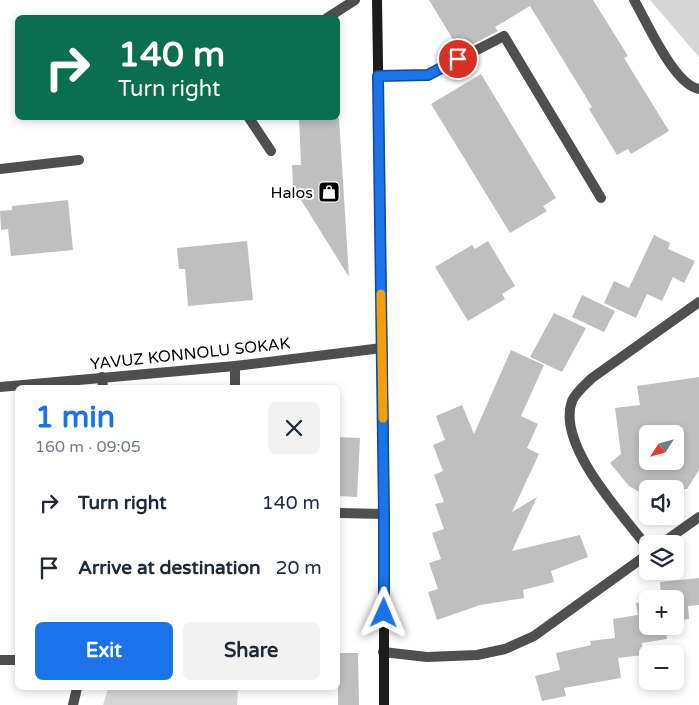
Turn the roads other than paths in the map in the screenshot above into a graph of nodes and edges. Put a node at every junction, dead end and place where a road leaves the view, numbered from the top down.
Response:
1 (355, 0) edge
2 (377, 0) edge
3 (634, 0) edge
4 (332, 15) edge
5 (378, 76) junction
6 (699, 89) edge
7 (250, 120) edge
8 (271, 151) dead end
9 (79, 160) dead end
10 (0, 169) edge
11 (601, 198) dead end
12 (699, 302) edge
13 (382, 348) junction
14 (235, 366) junction
15 (102, 382) edge
16 (41, 385) edge
17 (236, 385) edge
18 (15, 386) edge
19 (0, 387) edge
20 (340, 512) edge
21 (384, 514) junction
22 (699, 516) edge
23 (673, 535) edge
24 (639, 536) edge
25 (639, 560) edge
26 (383, 652) junction
27 (0, 660) edge
28 (15, 660) edge
29 (77, 690) edge
30 (73, 705) edge
31 (384, 705) edge

1 - 4 street
2 - 5 main road
3 - 6 street
5 - 11 street
5 - 13 main road
7 - 8 street
9 - 10 street
12 - 24 street
13 - 14 street, YAVUZ KONNOLU SOKAK
13 - 21 main road
14 - 15 street, YAVUZ KONNOLU SOKAK
14 - 17 street
15 - 16 street, YAVUZ KONNOLU SOKAK
18 - 19 street, YAVUZ KONNOLU SOKAK
20 - 21 street
21 - 26 main road
22 - 23 street
25 - 26 street
26 - 31 main road
27 - 28 street
29 - 30 street

